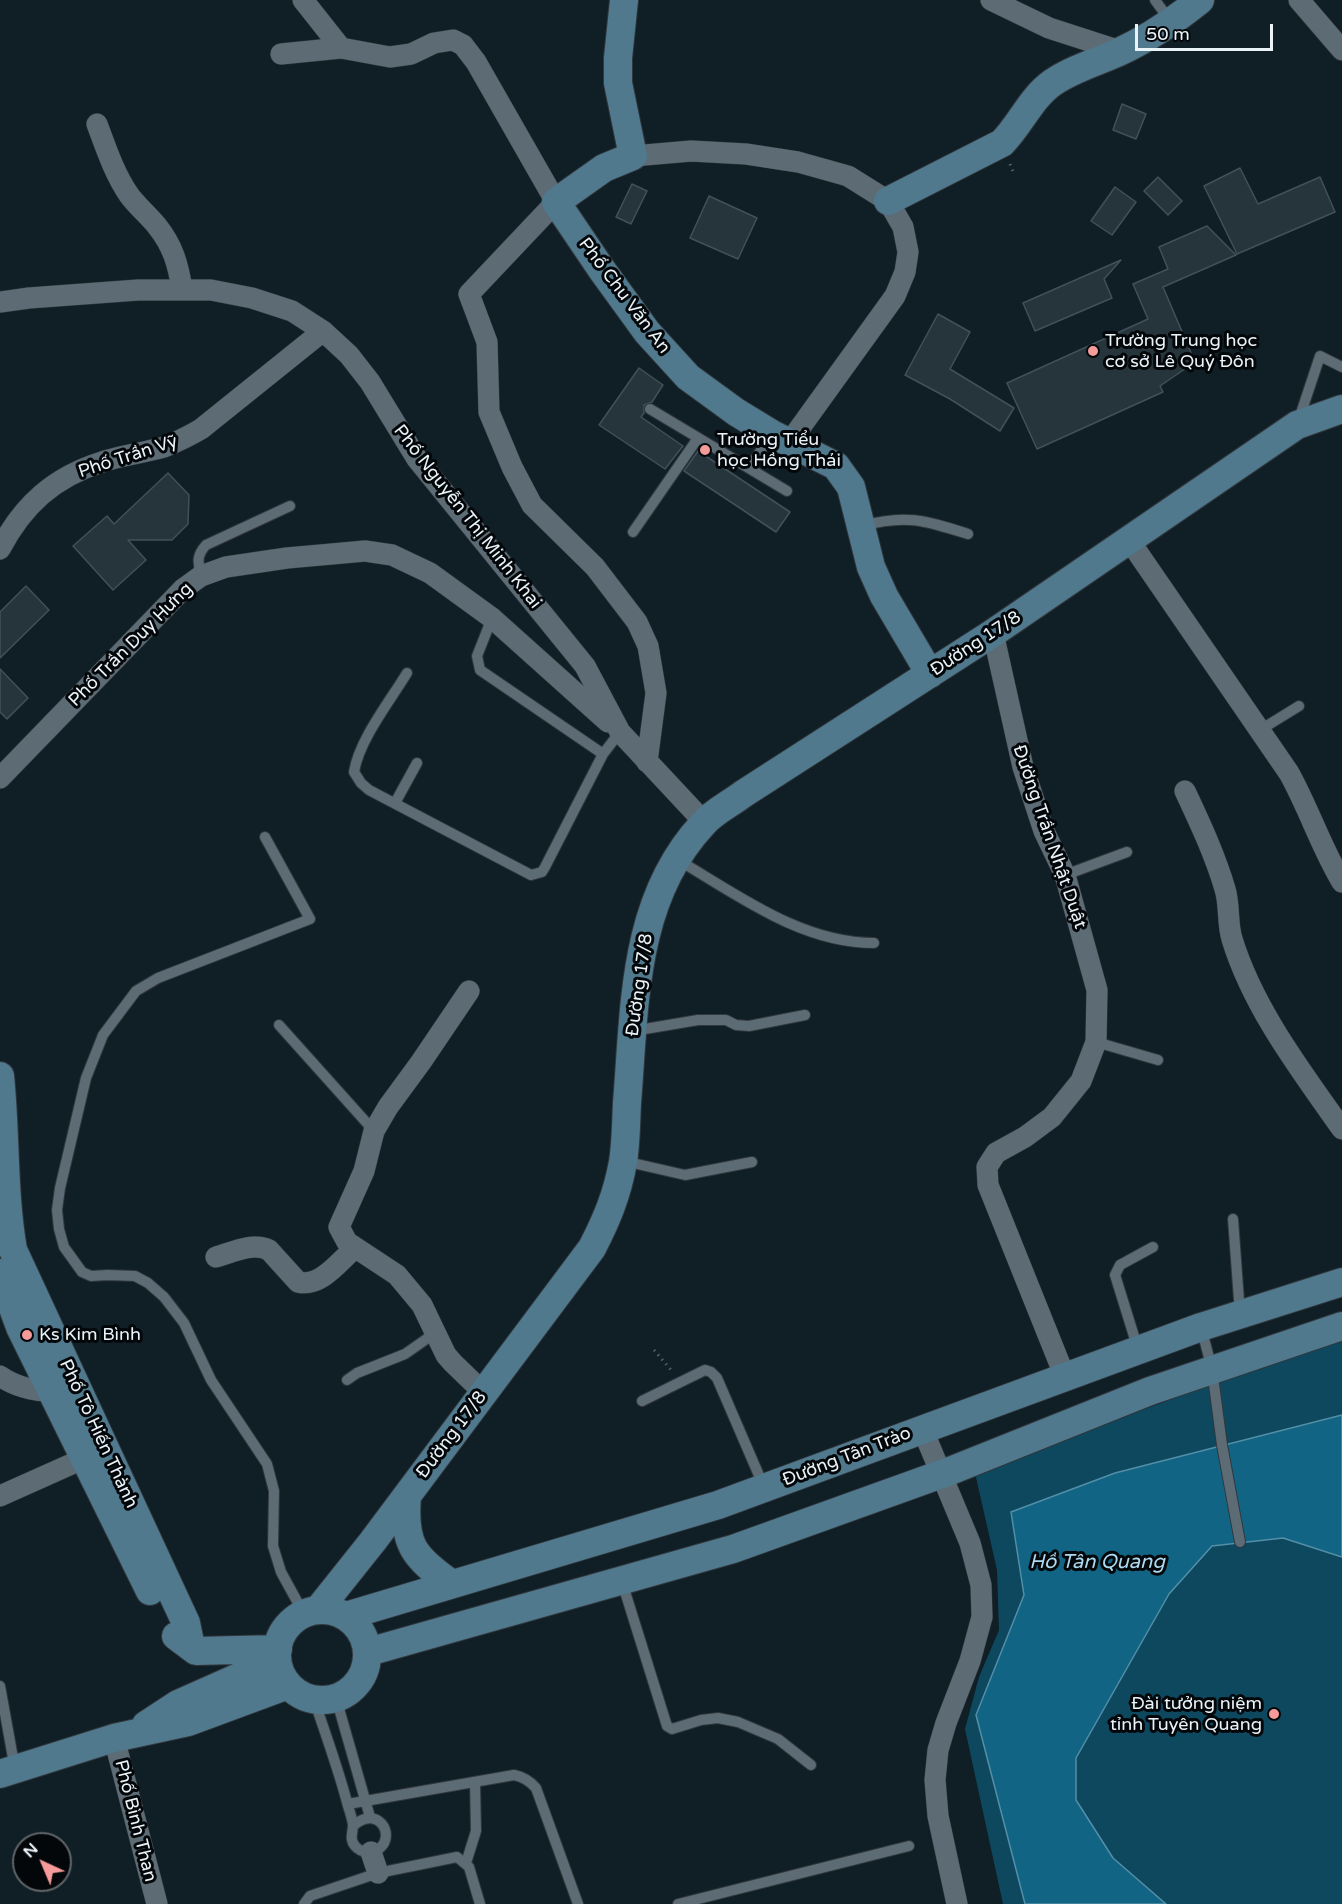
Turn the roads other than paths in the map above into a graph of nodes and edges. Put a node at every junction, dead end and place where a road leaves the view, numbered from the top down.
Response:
1 (303, 0) edge
2 (624, 0) edge
3 (991, 0) edge
4 (1200, 0) edge
5 (1299, 0) edge
6 (1163, 11) edge
7 (341, 48) junction
8 (1342, 50) edge
9 (1120, 51) junction
10 (281, 54) dead end
11 (97, 124) dead end
12 (633, 156) junction
13 (888, 201) junction
14 (556, 202) junction
15 (182, 289) junction
16 (0, 302) edge
17 (323, 331) junction
18 (1342, 367) edge
19 (650, 409) dead end
20 (1342, 410) edge
21 (1297, 425) junction
22 (698, 438) junction
23 (780, 438) junction
24 (749, 468) junction
25 (788, 491) dead end
26 (290, 506) dead end
27 (861, 526) junction
28 (633, 532) dead end
29 (968, 534) dead end
30 (1129, 540) junction
31 (0, 549) edge
32 (201, 576) junction
33 (492, 618) junction
34 (993, 633) junction
35 (407, 673) dead end
36 (930, 674) junction
37 (1299, 706) dead end
38 (1260, 730) junction
39 (620, 732) junction
40 (603, 754) junction
41 (648, 762) junction
42 (417, 763) dead end
43 (0, 778) edge
44 (1185, 791) dead end
45 (395, 803) junction
46 (704, 822) junction
47 (265, 837) dead end
48 (1127, 852) dead end
49 (675, 858) junction
50 (1065, 875) junction
51 (1342, 882) edge
52 (874, 943) dead end
53 (469, 992) dead end
54 (805, 1015) dead end
55 (279, 1025) dead end
56 (633, 1031) junction
57 (1096, 1042) junction
58 (1158, 1060) dead end
59 (0, 1076) edge
60 (1342, 1129) edge
61 (374, 1131) junction
62 (623, 1161) junction
63 (752, 1162) dead end
64 (1233, 1219) dead end
65 (1153, 1247) dead end
66 (355, 1248) junction
67 (216, 1257) dead end
68 (0, 1273) edge
69 (1342, 1282) edge
70 (1240, 1315) junction
71 (1342, 1326) edge
72 (1201, 1327) junction
73 (435, 1333) junction
74 (1139, 1351) junction
75 (1212, 1369) junction
76 (0, 1376) edge
77 (1065, 1377) junction
78 (347, 1380) dead end
79 (64, 1389) junction
80 (483, 1392) junction
81 (642, 1401) dead end
82 (922, 1428) junction
83 (85, 1458) junction
84 (941, 1474) junction
85 (764, 1488) junction
86 (0, 1496) edge
87 (406, 1496) junction
88 (1240, 1542) dead end
89 (622, 1582) junction
90 (452, 1584) junction
91 (311, 1612) junction
92 (346, 1616) junction
93 (190, 1647) junction
94 (368, 1652) junction
95 (281, 1665) junction
96 (0, 1686) edge
97 (325, 1699) junction
98 (123, 1736) junction
99 (811, 1765) dead end
100 (8, 1772) edge
101 (475, 1782) junction
102 (367, 1801) junction
103 (348, 1804) junction
104 (370, 1817) junction
105 (353, 1826) junction
106 (909, 1846) dead end
107 (371, 1852) junction
108 (466, 1863) junction
109 (378, 1873) junction
110 (157, 1904) edge
111 (304, 1904) edge
112 (480, 1904) edge
113 (578, 1904) edge
114 (678, 1904) edge
115 (957, 1904) edge

1 - 7 street
2 - 12 street
3 - 9 street
4 - 6 street
5 - 8 street
6 - 9 street
7 - 10 street
7 - 14 street
9 - 13 street
11 - 15 street
12 - 13 street
12 - 14 street
13 - 23 street
14 - 23 street, Phố Chu Văn An
14 - 41 street
15 - 16 street, Phố Nguyễn Thị Minh Khai
15 - 17 street, Phố Nguyễn Thị Minh Khai
17 - 31 street, Phố Trần Vỹ
17 - 39 street, Phố Nguyễn Thị Minh Khai
18 - 21 lane
19 - 22 lane
20 - 21 street, Đường 17/8
21 - 30 street, Đường 17/8
22 - 24 lane
22 - 28 lane
23 - 24 lane
23 - 27 street, Phố Chu Văn An
24 - 25 lane
26 - 32 lane
27 - 29 lane
27 - 36 street, Phố Chu Văn An
30 - 34 street, Đường 17/8
30 - 38 street
32 - 33 street, Phố Trần Duy Hưng
32 - 43 street, Phố Trần Duy Hưng
33 - 39 street, Phố Trần Duy Hưng
33 - 40 lane
34 - 36 street, Đường 17/8
34 - 50 street, Đường Trần Nhật Duật
35 - 45 lane
36 - 46 street, Đường 17/8
37 - 38 lane
38 - 51 street
39 - 40 lane
39 - 41 street, Phố Nguyễn Thị Minh Khai
40 - 45 lane
41 - 46 street, Phố Nguyễn Thị Minh Khai
42 - 45 lane
44 - 60 street
46 - 49 street, Đường 17/8
47 - 91 lane
48 - 50 lane
49 - 52 lane
49 - 56 street, Đường 17/8
50 - 57 street, Đường Trần Nhật Duật
53 - 61 street
54 - 56 lane
55 - 61 lane
56 - 62 street, Đường 17/8
57 - 58 lane
57 - 77 street, Đường Trần Nhật Duật
59 - 79 street, Phố Tô Hiến Thành
61 - 66 street
62 - 63 lane
62 - 80 street, Đường 17/8
64 - 70 lane
65 - 74 lane
66 - 67 street
66 - 73 street
68 - 79 street, Phố Tô Hiến Thành
69 - 70 street, Đường Tân Trào
70 - 72 street, Đường Tân Trào
71 - 75 street
72 - 74 street, Đường Tân Trào
72 - 75 lane
73 - 78 lane
73 - 80 street
74 - 77 street, Đường Tân Trào
75 - 84 street
75 - 88 lane
76 - 79 street
77 - 82 street, Đường Tân Trào
79 - 83 street, Phố Tô Hiến Thành
79 - 93 street, Phố Tô Hiến Thành
80 - 87 street, Đường 17/8
81 - 85 lane
82 - 84 street
82 - 85 street, Đường Tân Trào
83 - 86 street
83 - 93 street, Phố Tô Hiến Thành
84 - 89 street
84 - 115 street
85 - 90 street, Đường Tân Trào
87 - 90 street
87 - 91 street, Đường 17/8
89 - 94 street
89 - 99 lane
90 - 92 street, Đường Tân Trào
91 - 92 street
91 - 95 street
92 - 94 street
93 - 95 street
94 - 97 street
95 - 97 street
95 - 98 street
96 - 100 lane
97 - 102 lane
97 - 103 lane
98 - 100 street
98 - 110 street, Phố Bình Than
101 - 102 lane
101 - 108 lane
101 - 113 lane
102 - 103 lane
102 - 104 lane
103 - 105 lane
104 - 105 lane
104 - 107 lane
105 - 107 lane
106 - 114 lane
107 - 109 street
108 - 109 lane
108 - 112 lane
109 - 111 lane

